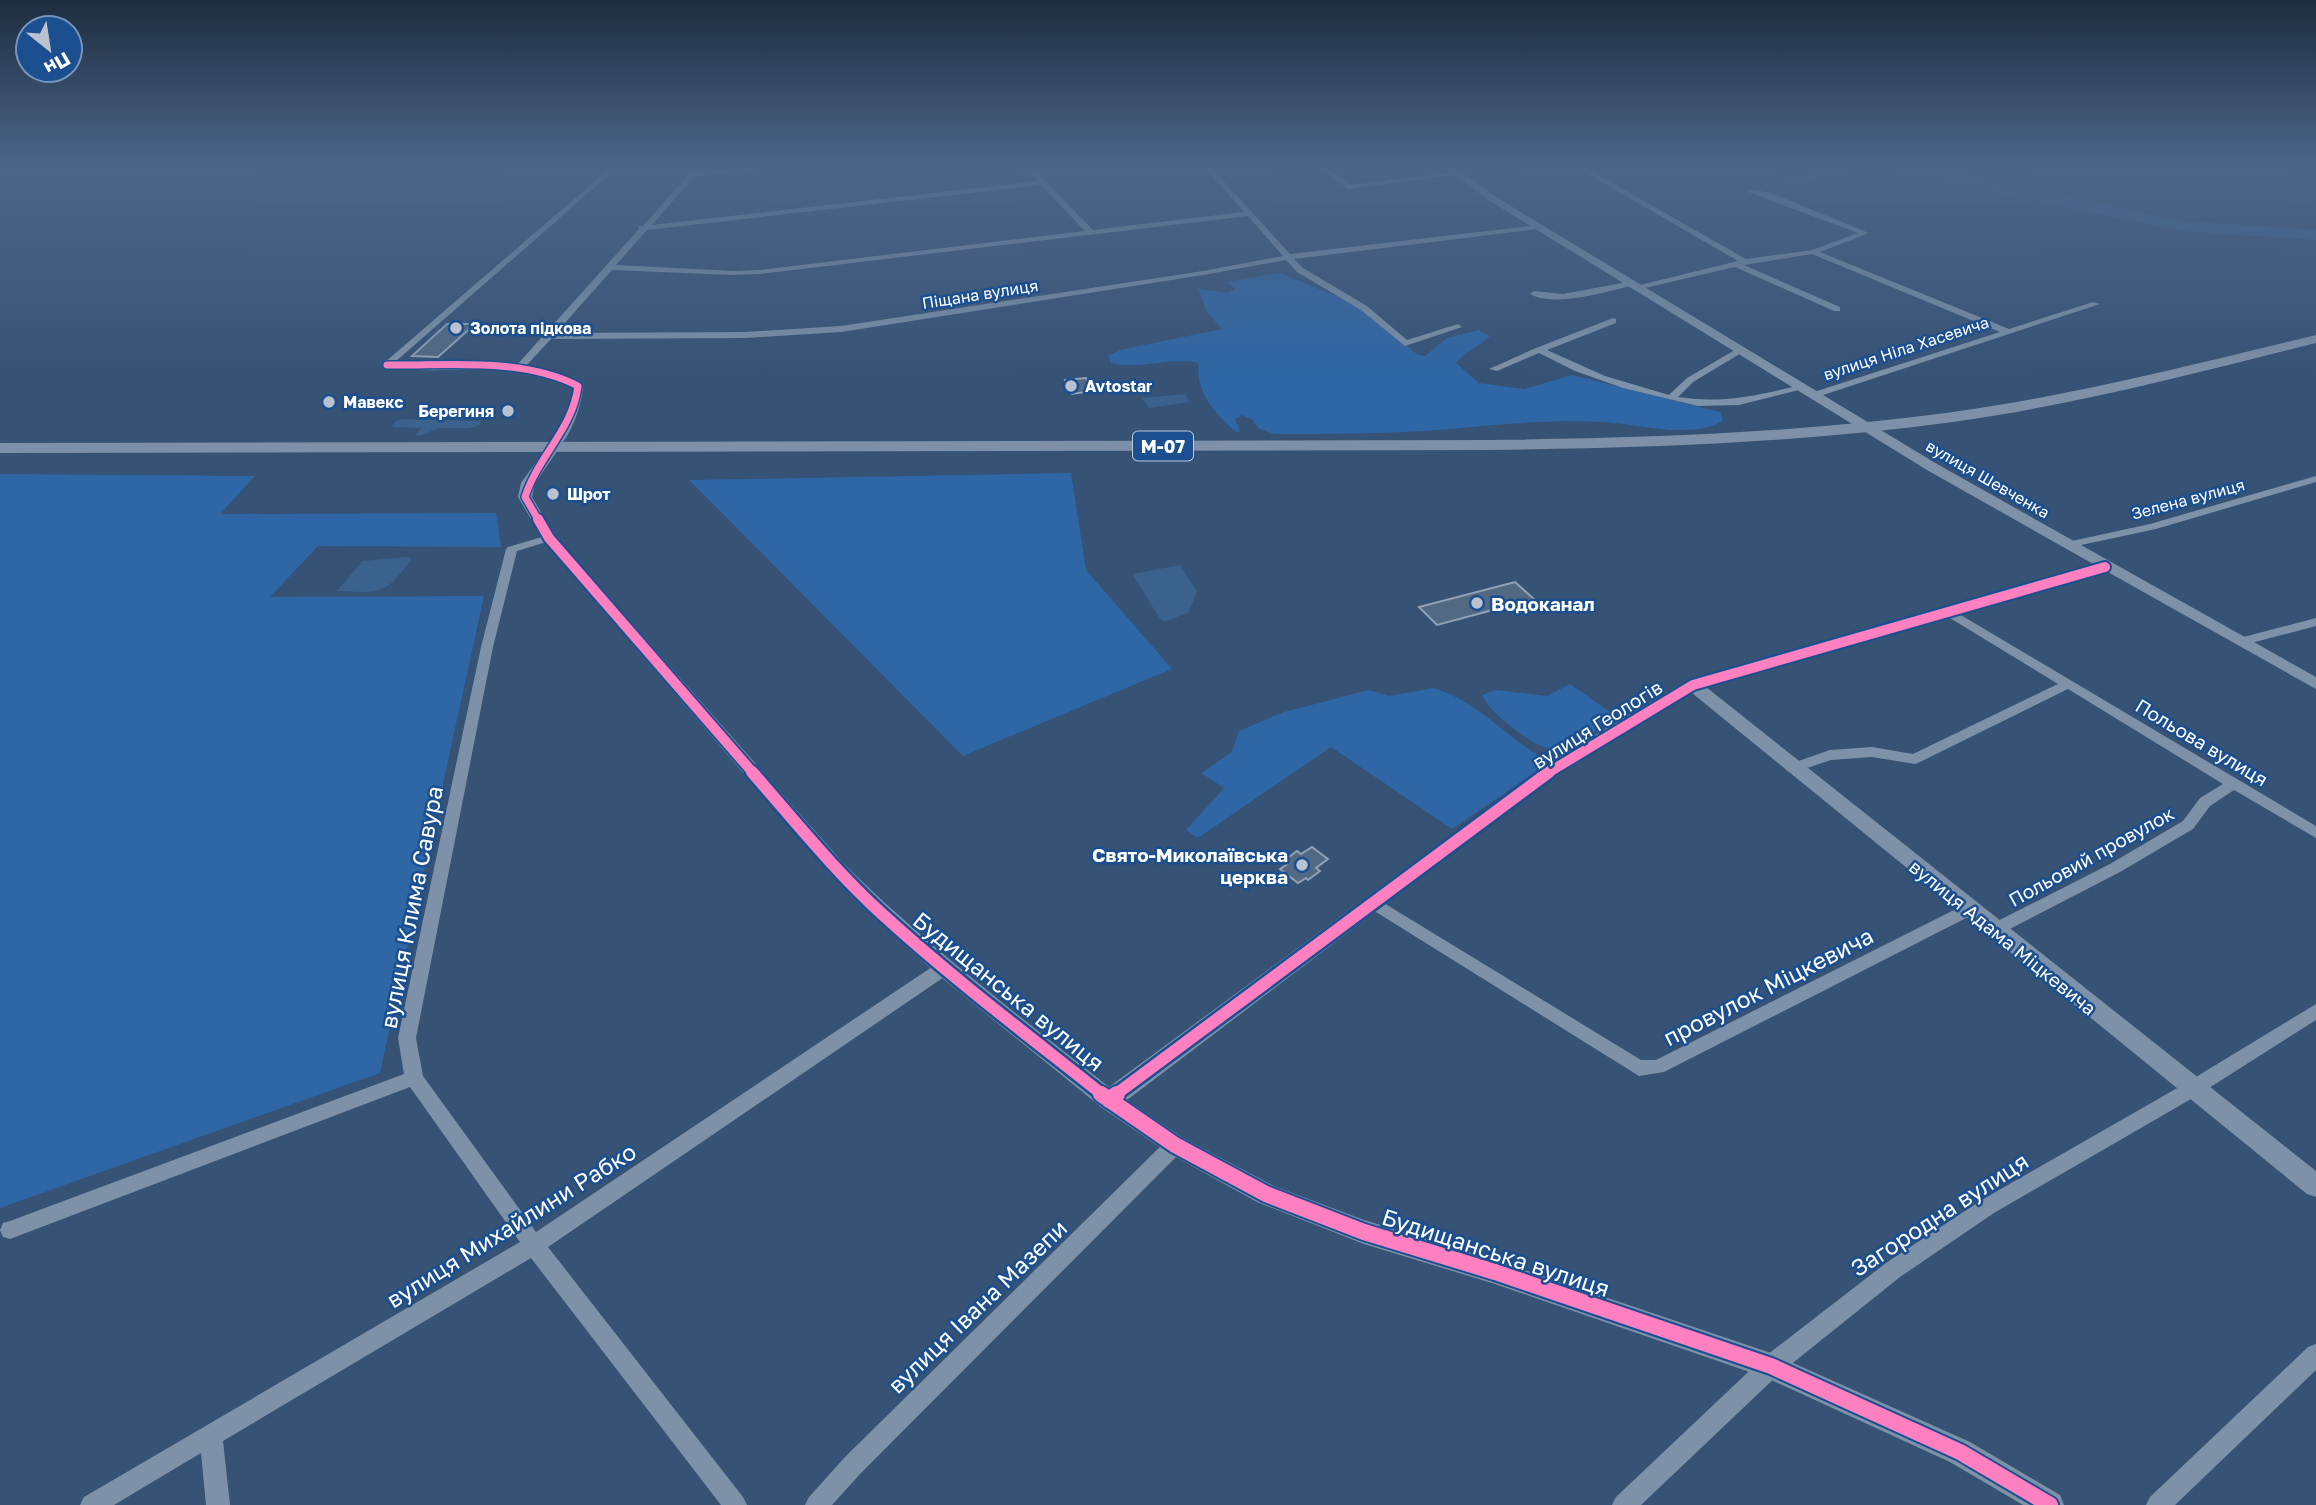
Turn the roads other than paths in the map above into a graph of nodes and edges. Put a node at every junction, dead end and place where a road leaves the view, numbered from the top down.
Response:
1 (534, 237) edge
2 (634, 237) edge
3 (1047, 237) edge
4 (1269, 237) edge
5 (1452, 237) edge
6 (1555, 237) edge
7 (1702, 237) edge
8 (1853, 237) edge
9 (1813, 252) junction
10 (1287, 257) junction
11 (1745, 262) junction
12 (1735, 264) junction
13 (609, 267) junction
14 (1640, 288) junction
15 (1534, 294) dead end
16 (2096, 304) dead end
17 (1837, 309) dead end
18 (1613, 321) dead end
19 (1458, 327) dead end
20 (2008, 332) junction
21 (549, 337) junction
22 (2316, 339) edge
23 (1539, 350) junction
24 (1740, 350) junction
25 (519, 369) junction
26 (1494, 369) dead end
27 (1802, 388) junction
28 (1814, 395) junction
29 (1672, 397) junction
30 (1868, 427) junction
31 (554, 447) junction
32 (0, 448) edge
33 (2316, 479) edge
34 (549, 538) junction
35 (2067, 545) junction
36 (2105, 567) junction
37 (1949, 612) junction
38 (2316, 622) edge
39 (2240, 642) junction
40 (2068, 684) junction
41 (2316, 684) edge
42 (1693, 685) junction
43 (1792, 768) junction
44 (2233, 784) junction
45 (2316, 833) edge
46 (1374, 903) junction
47 (1968, 910) junction
48 (1994, 930) junction
49 (944, 968) junction
50 (2316, 1011) edge
51 (414, 1079) junction
52 (2192, 1089) junction
53 (1109, 1100) junction
54 (1175, 1145) junction
55 (2316, 1186) edge
56 (10, 1230) dead end
57 (534, 1245) junction
58 (2316, 1355) edge
59 (1771, 1366) junction
60 (211, 1436) junction
61 (92, 1505) edge
62 (218, 1505) edge
63 (735, 1505) edge
64 (817, 1505) edge
65 (1625, 1505) edge
66 (2050, 1505) edge
67 (2158, 1505) edge

1 - 25 street
2 - 13 street
3 - 13 street
4 - 10 street
5 - 10 street, Піщана вулиця
6 - 14 street, вулиця Шевченка
7 - 11 street
8 - 9 street
9 - 11 street
9 - 20 street, вулиця Ніла Хасевича
10 - 19 street
10 - 21 street, Піщана вулиця
11 - 12 street
12 - 14 street
12 - 17 street
13 - 21 street
14 - 15 street
14 - 24 street, вулиця Шевченка
16 - 20 street, вулиця Ніла Хасевича
18 - 23 street
20 - 28 street, вулиця Ніла Хасевича
21 - 25 street
22 - 30 highway, М-07
23 - 26 street
23 - 29 street
24 - 27 street, вулиця Шевченка
24 - 29 street
25 - 31 street
27 - 28 street, вулиця Шевченка
27 - 29 street
28 - 30 street, вулиця Шевченка
30 - 31 highway, М-07
30 - 35 street, вулиця Шевченка
31 - 32 highway, М-07
31 - 34 street, Будищанська вулиця
33 - 35 street, Зелена вулиця
34 - 49 street, Будищанська вулиця
34 - 51 street, вулиця Клима Савура
35 - 36 street, вулиця Шевченка
36 - 37 street, вулиця Геологів
36 - 39 street, вулиця Шевченка
37 - 40 street, Польова вулиця
37 - 42 street, вулиця Геологів
38 - 39 street
39 - 41 street, вулиця Шевченка
40 - 43 street
40 - 44 street, Польова вулиця
42 - 43 street, вулиця Адама Міцкевича
42 - 46 street, вулиця Геологів
43 - 47 street, вулиця Адама Міцкевича
44 - 45 street, Польова вулиця
44 - 48 street, Польовий провулок
46 - 47 street, провулок Міцкевича
46 - 53 street, вулиця Геологів
47 - 48 street, вулиця Адама Міцкевича
48 - 52 street, вулиця Адама Міцкевича
49 - 53 street, Будищанська вулиця
49 - 57 street, вулиця Михайлини Рабко
50 - 52 street, Загородна вулиця
51 - 56 street
51 - 57 street, вулиця Клима Савура
52 - 55 street, вулиця Адама Міцкевича
52 - 59 street, Загородна вулиця
53 - 54 street, Будищанська вулиця
54 - 59 street, Будищанська вулиця
54 - 64 street, вулиця Івана Мазепи
57 - 60 street, вулиця Михайлини Рабко
57 - 63 street, вулиця Клима Савура
58 - 67 street
59 - 65 street, Загородна вулиця
59 - 66 street, Будищанська вулиця
60 - 61 street, вулиця Михайлини Рабко
60 - 62 street

